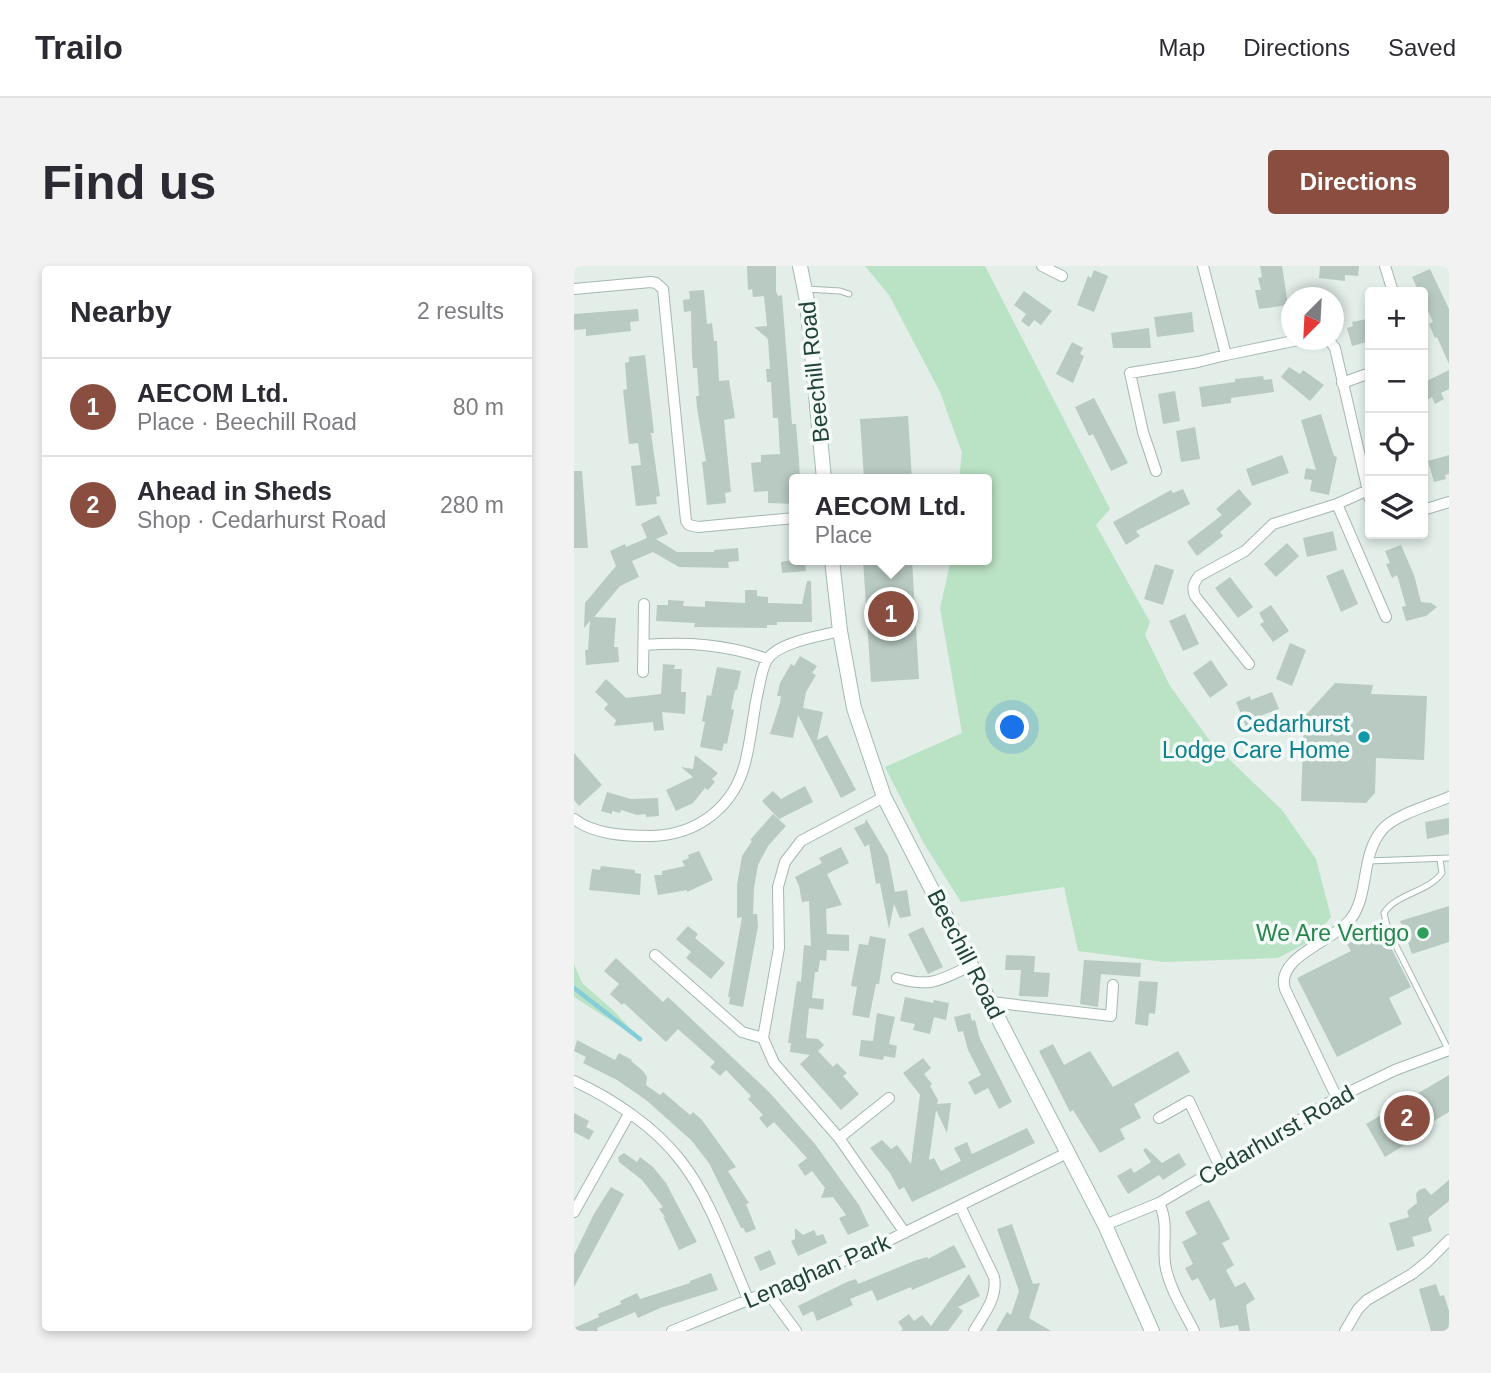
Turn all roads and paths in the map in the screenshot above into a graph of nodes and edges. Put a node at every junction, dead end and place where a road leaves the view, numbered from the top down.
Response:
1 (800, 266) edge
2 (1042, 266) edge
3 (1203, 266) edge
4 (1385, 266) edge
5 (1062, 276) dead end
6 (1391, 287) edge
7 (574, 289) edge
8 (806, 289) junction
9 (849, 294) dead end
10 (1281, 344) edge
11 (1335, 350) edge
12 (1226, 355) junction
13 (1365, 375) edge
14 (1342, 383) junction
15 (1156, 471) dead end
16 (824, 474) edge
17 (1365, 478) edge
18 (1365, 496) edge
19 (1449, 502) edge
20 (1337, 504) junction
21 (1428, 508) edge
22 (789, 519) edge
23 (833, 565) edge
24 (644, 604) dead end
25 (1386, 617) dead end
26 (840, 631) junction
27 (643, 645) junction
28 (767, 660) junction
29 (1249, 664) dead end
30 (643, 672) dead end
31 (884, 797) junction
32 (1449, 797) edge
33 (574, 819) edge
34 (1449, 858) edge
35 (1440, 860) junction
36 (1368, 861) junction
37 (655, 955) dead end
38 (972, 965) junction
39 (897, 978) dead end
40 (1113, 985) dead end
41 (991, 1002) junction
42 (763, 1038) junction
43 (1449, 1051) edge
44 (574, 1081) edge
45 (889, 1098) dead end
46 (1337, 1098) junction
47 (629, 1114) junction
48 (1159, 1118) dead end
49 (839, 1138) junction
50 (1067, 1153) junction
51 (1220, 1167) junction
52 (1159, 1202) junction
53 (960, 1206) junction
54 (574, 1212) edge
55 (1105, 1225) junction
56 (905, 1233) junction
57 (1448, 1243) edge
58 (768, 1293) junction
59 (749, 1301) junction
60 (673, 1331) edge
61 (796, 1331) edge
62 (974, 1331) edge
63 (1152, 1331) edge
64 (1194, 1331) edge
65 (1345, 1331) edge

1 - 8 street, Beechill Road
2 - 5 street
3 - 12 street
4 - 6 street
7 - 22 street
8 - 9 lane
8 - 16 street, Beechill Road
10 - 12 street
11 - 14 street
12 - 15 street
13 - 14 street
14 - 17 street
18 - 20 street
19 - 21 street
20 - 25 street
20 - 29 street
23 - 26 street, Beechill Road
24 - 27 street
26 - 28 street
26 - 31 street, Beechill Road
27 - 28 street
27 - 30 street
28 - 33 street
31 - 38 street, Beechill Road
31 - 42 street
32 - 36 street
34 - 35 lane
35 - 36 lane
35 - 43 lane
36 - 46 street
37 - 42 street
38 - 39 street
38 - 41 street, Beechill Road
40 - 41 street
41 - 50 street, Beechill Road
42 - 49 street
43 - 46 street, Cedarhurst Road
44 - 47 street
45 - 49 street
46 - 51 street, Cedarhurst Road
47 - 54 street
47 - 59 street
48 - 51 street
49 - 56 street
50 - 53 street, Lenaghan Park
50 - 55 street, Beechill Road
51 - 52 street, Cedarhurst Road
52 - 55 street, Cedarhurst Road
52 - 64 street
53 - 56 street, Lenaghan Park
53 - 62 street
55 - 63 street, Beechill Road
56 - 58 street, Lenaghan Park
57 - 65 street
58 - 59 street, Lenaghan Park
58 - 61 street
59 - 60 street, Lenaghan Park

